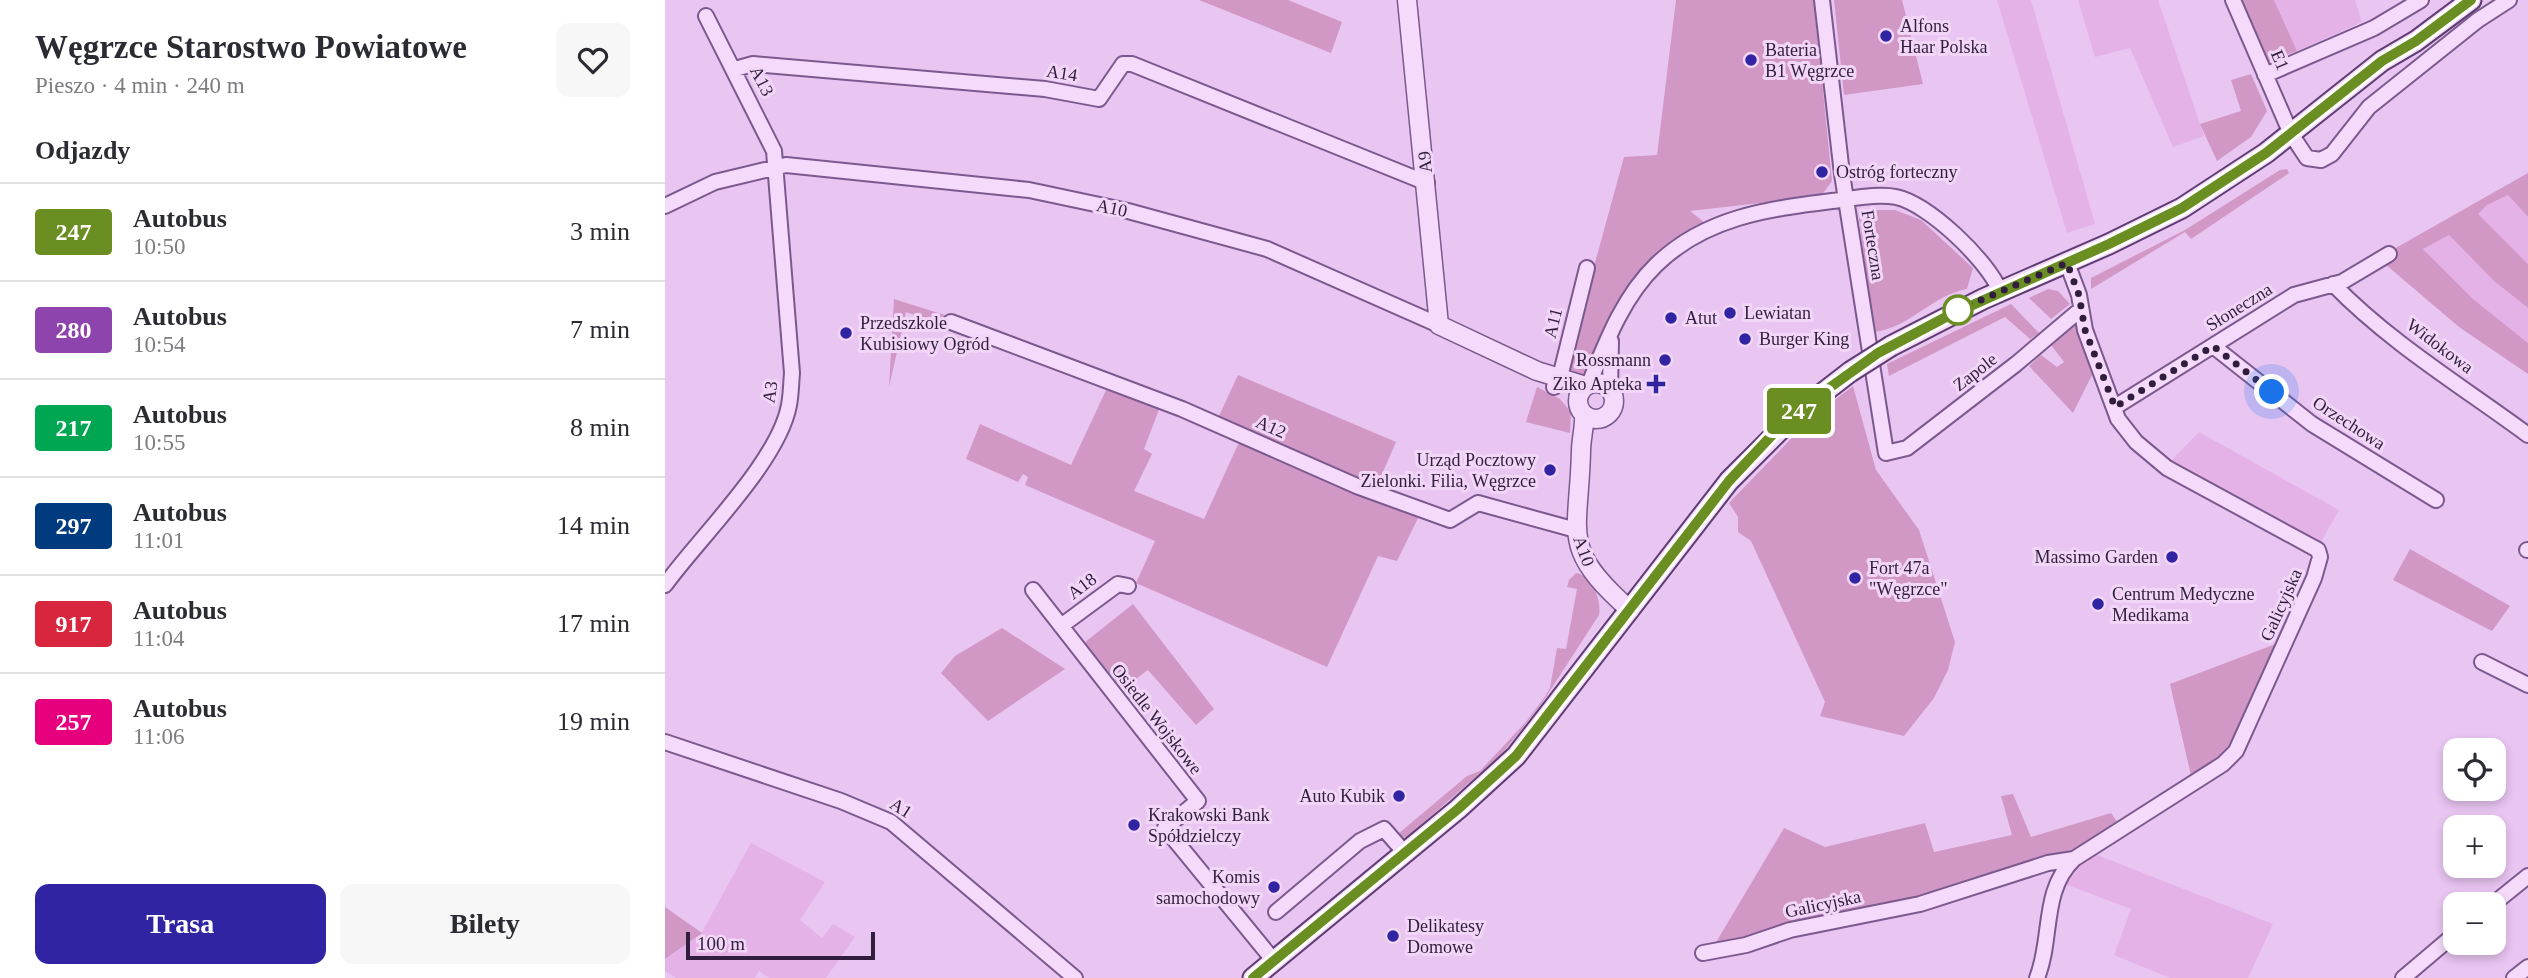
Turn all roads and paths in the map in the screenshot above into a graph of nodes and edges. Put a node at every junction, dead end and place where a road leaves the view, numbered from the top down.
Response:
1 (1406, 0) edge
2 (1822, 0) edge
3 (2233, 0) edge
4 (2421, 0) edge
5 (2449, 0) edge
6 (2471, 0) edge
7 (2509, 0) edge
8 (706, 16) dead end
9 (2382, 61) junction
10 (735, 69) junction
11 (2265, 75) junction
12 (2291, 134) junction
13 (777, 167) junction
14 (1427, 183) junction
15 (1846, 200) junction
16 (665, 206) edge
17 (2389, 254) dead end
18 (2067, 263) junction
19 (1587, 268) dead end
20 (2333, 284) junction
21 (2000, 291) junction
22 (2081, 309) junction
23 (951, 322) dead end
24 (1439, 325) junction
25 (1611, 336) junction
26 (2213, 346) junction
27 (1557, 382) junction
28 (1588, 385) junction
29 (1611, 389) junction
30 (2115, 407) junction
31 (1581, 409) junction
32 (1602, 418) junction
33 (2528, 435) edge
34 (1886, 453) joint
35 (1581, 475) junction
36 (2436, 500) dead end
37 (1576, 530) junction
38 (665, 585) edge
39 (1128, 586) dead end
40 (1033, 590) dead end
41 (1630, 610) junction
42 (1061, 626) junction
43 (2482, 662) dead end
44 (2528, 685) edge
45 (665, 742) edge
46 (1405, 853) junction
47 (2074, 859) junction
48 (2528, 876) edge
49 (2506, 894) edge
50 (1276, 912) dead end
51 (2443, 944) edge
52 (1703, 953) dead end
53 (1274, 961) junction
54 (2528, 967) edge
55 (1075, 978) edge
56 (1253, 978) edge
57 (2037, 978) edge
58 (2403, 978) edge
59 (2514, 978) edge

1 - 14 street, A9
2 - 15 street, Forteczna
3 - 11 street, E1
4 - 11 street
5 - 9 main road
6 - 9 main road
7 - 12 street, E1
8 - 10 street, A13
9 - 12 main road
10 - 13 street, A13
10 - 14 street, A14
11 - 12 street, E1
12 - 18 main road
13 - 16 street, A10
13 - 24 street, A10
13 - 38 street, A3
14 - 24 street, A9
15 - 21 street
15 - 25 street
15 - 34 street, Forteczna
17 - 20 street, Słoneczna
18 - 21 main road
18 - 22 street, Galicyjska
19 - 27 street, A11
20 - 26 street, Słoneczna
20 - 33 street, Widokowa
21 - 41 main road, bridge
22 - 30 street, Galicyjska
22 - 34 street, Zapole
23 - 37 street, A12
24 - 27 street, A10
25 - 28 street
25 - 29 street
26 - 30 street, Słoneczna
26 - 36 street, Orzechowa
27 - 28 street, A10
27 - 31 street, A10
28 - 29 street
28 - 31 street
29 - 32 street
30 - 47 street, Galicyjska
31 - 32 street
31 - 35 street, A10
32 - 35 street, A10
35 - 37 street, A10
37 - 41 street, A10
39 - 42 street, A18
40 - 42 street, Osiedle Wojskowe
41 - 46 main road
42 - 53 street, Osiedle Wojskowe
43 - 44 street
45 - 55 street, A1
46 - 50 street
46 - 53 main road
47 - 52 street, Galicyjska
47 - 57 street, Galicyjska
48 - 49 street
51 - 58 street
53 - 56 main road
54 - 59 street

